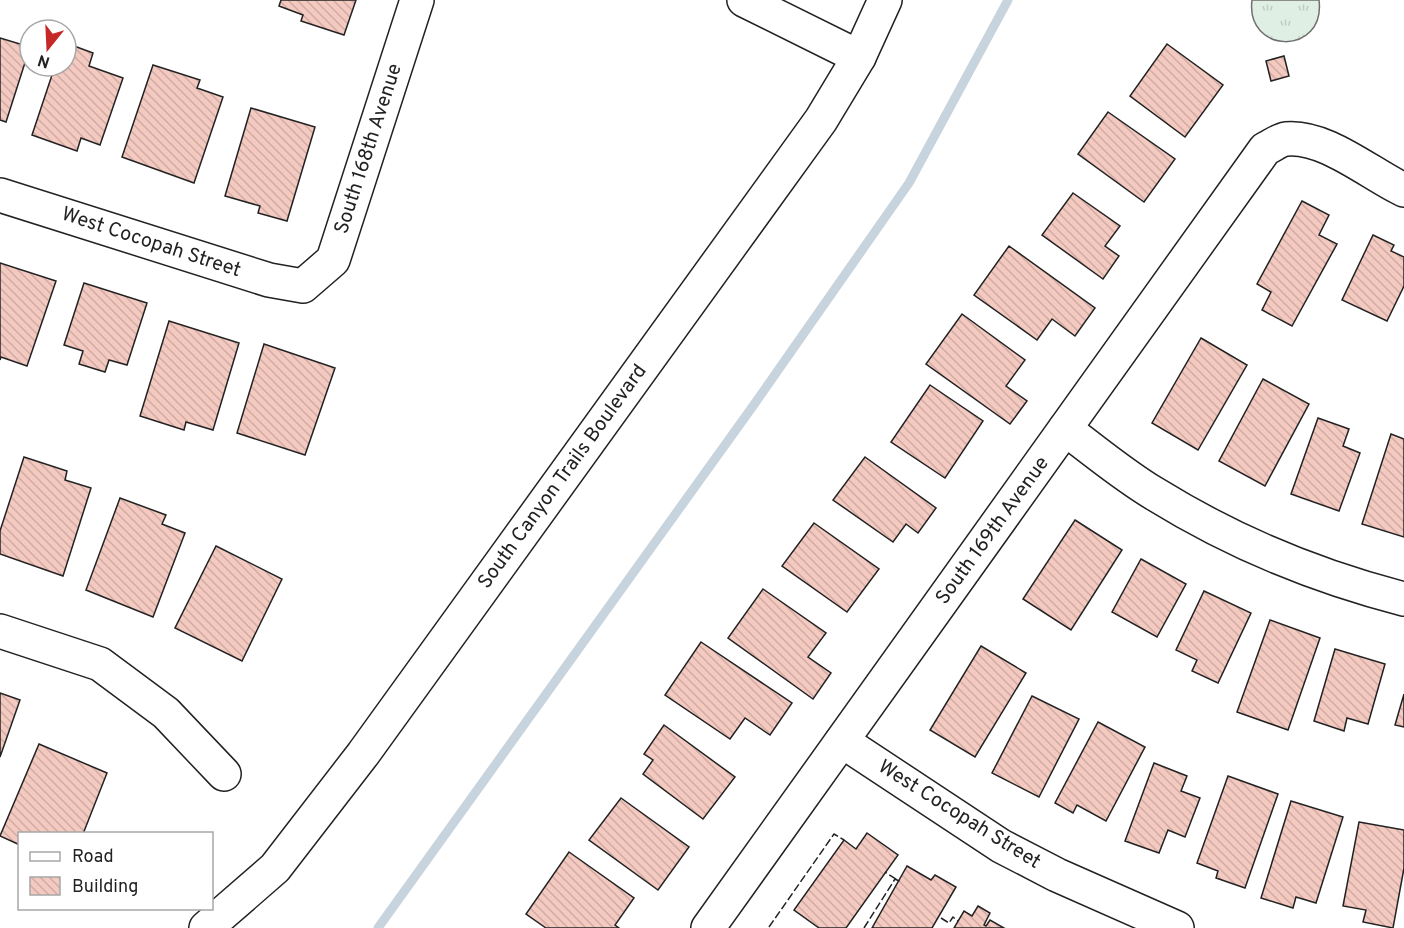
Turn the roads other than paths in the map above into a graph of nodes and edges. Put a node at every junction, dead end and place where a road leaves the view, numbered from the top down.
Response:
1 (417, 0) edge
2 (744, 0) edge
3 (885, 0) edge
4 (859, 57) junction
5 (1404, 190) edge
6 (0, 195) edge
7 (303, 286) joint
8 (1065, 429) junction
9 (1404, 599) edge
10 (0, 631) edge
11 (842, 741) junction
12 (224, 774) dead end
13 (206, 928) edge
14 (708, 928) edge
15 (1177, 928) edge

1 - 7 street, South 168th Avenue
2 - 4 street
3 - 4 street, South Canyon Trails Boulevard
4 - 13 street, South Canyon Trails Boulevard
5 - 8 street, South 169th Avenue
6 - 7 street, West Cocopah Street
8 - 9 street
8 - 11 street, South 169th Avenue
10 - 12 street
11 - 14 street, South 169th Avenue
11 - 15 street, West Cocopah Street

